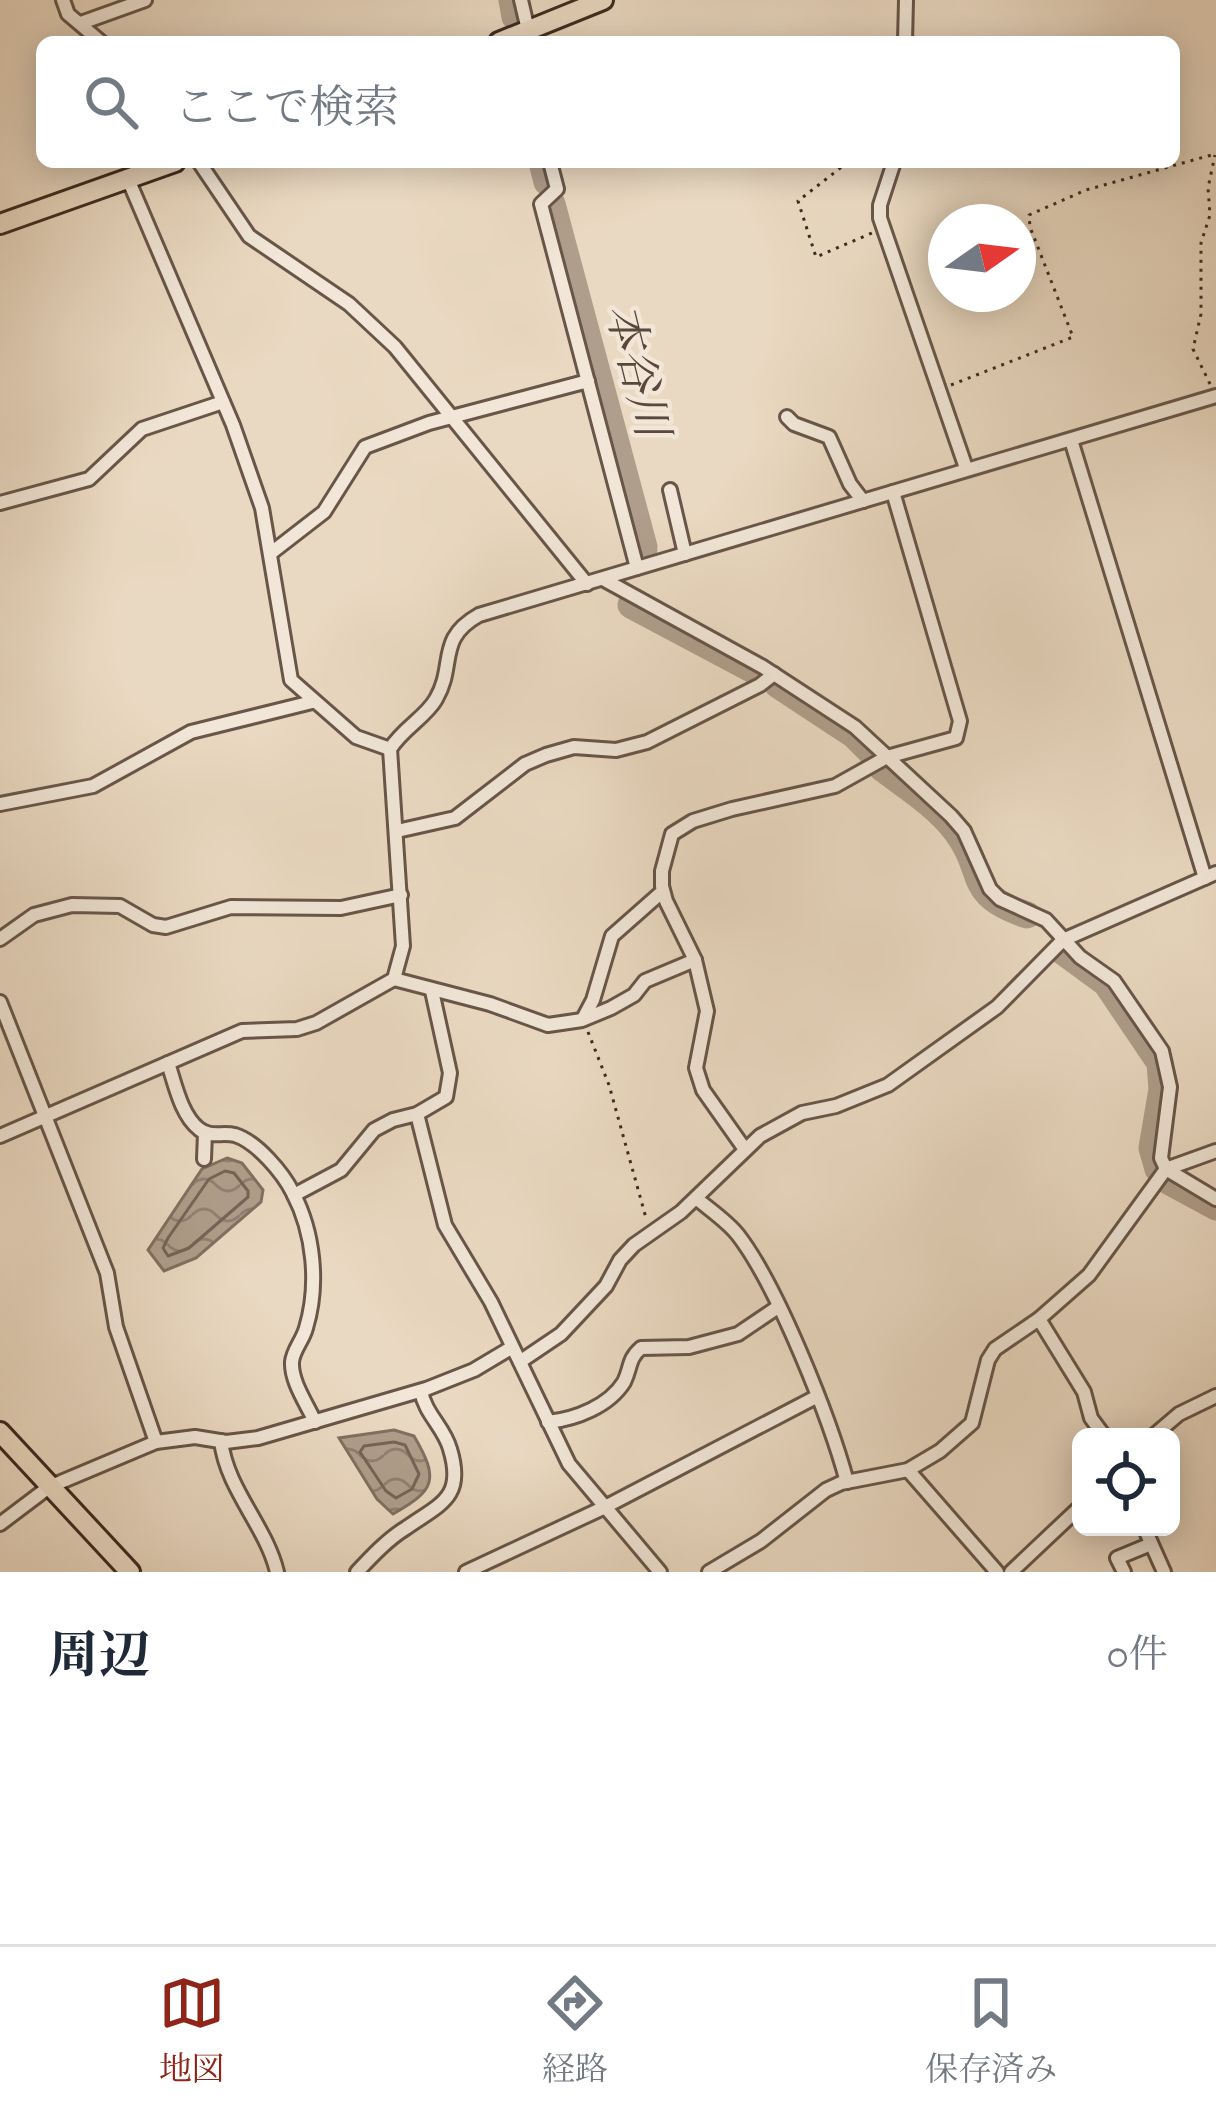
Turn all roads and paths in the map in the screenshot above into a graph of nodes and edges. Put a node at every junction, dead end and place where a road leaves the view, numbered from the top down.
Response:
1 (63, 0) edge
2 (145, 0) edge
3 (521, 0) edge
4 (603, 0) edge
5 (906, 0) edge
6 (81, 23) junction
7 (95, 36) edge
8 (515, 36) edge
9 (517, 36) edge
10 (905, 36) edge
11 (1215, 153) edge
12 (1180, 163) edge
13 (157, 168) edge
14 (203, 168) edge
15 (552, 168) edge
16 (840, 168) edge
17 (892, 168) edge
18 (1162, 168) edge
19 (128, 178) junction
20 (0, 224) edge
21 (883, 229) junction
22 (588, 381) junction
23 (938, 390) junction
24 (1216, 396) edge
25 (223, 402) junction
26 (787, 417) dead end
27 (451, 418) junction
28 (1071, 440) junction
29 (966, 469) junction
30 (670, 490) dead end
31 (893, 492) junction
32 (863, 501) junction
33 (0, 503) edge
34 (271, 554) junction
35 (685, 554) junction
36 (637, 568) junction
37 (603, 579) junction
38 (586, 584) junction
39 (774, 674) junction
40 (312, 702) junction
41 (389, 749) junction
42 (887, 757) junction
43 (0, 804) edge
44 (397, 831) junction
45 (1210, 875) edge
46 (664, 892) junction
47 (401, 895) junction
48 (0, 939) edge
49 (1063, 940) junction
50 (694, 960) junction
51 (394, 979) junction
52 (432, 991) junction
53 (0, 1002) edge
54 (582, 1020) junction
55 (168, 1063) junction
56 (417, 1114) junction
57 (46, 1117) junction
58 (205, 1133) junction
59 (0, 1136) edge
60 (744, 1148) junction
61 (1216, 1150) edge
62 (205, 1159) dead end
63 (1166, 1169) junction
64 (294, 1195) junction
65 (696, 1198) junction
66 (1216, 1198) edge
67 (650, 1234) junction
68 (778, 1307) junction
69 (1039, 1319) junction
70 (511, 1348) junction
71 (521, 1361) junction
72 (421, 1390) junction
73 (1216, 1396) edge
74 (816, 1397) junction
75 (315, 1422) junction
76 (548, 1422) junction
77 (1098, 1428) edge
78 (1163, 1428) edge
79 (0, 1432) edge
80 (221, 1441) junction
81 (156, 1442) junction
82 (908, 1470) junction
83 (847, 1482) junction
84 (49, 1487) junction
85 (603, 1508) junction
86 (1072, 1514) edge
87 (0, 1524) edge
88 (1148, 1536) edge
89 (1151, 1544) junction
90 (130, 1572) edge
91 (278, 1572) edge
92 (357, 1572) edge
93 (466, 1572) edge
94 (660, 1572) edge
95 (709, 1572) edge
96 (997, 1572) edge
97 (1011, 1572) edge
98 (1124, 1572) edge
99 (1164, 1572) edge

1 - 6 street
2 - 6 street
3 - 8 street
4 - 9 main road
5 - 10 street
6 - 7 street
11 - 12 path
11 - 24 path
13 - 19 main road
14 - 27 street
15 - 22 street
16 - 21 path
17 - 21 street
18 - 23 path
19 - 20 main road
19 - 25 street
21 - 23 street
22 - 27 street
22 - 36 street
23 - 29 street
24 - 28 street
25 - 33 street
25 - 34 street
26 - 32 street
27 - 34 street
27 - 38 street
28 - 29 street
28 - 45 street
29 - 31 street
30 - 35 street
31 - 32 street
31 - 42 street
32 - 35 street
34 - 40 street
35 - 36 street
36 - 37 street
37 - 38 street
37 - 39 street
38 - 41 street
39 - 42 street
39 - 44 street
40 - 41 street
40 - 43 street
41 - 44 street
42 - 46 street
42 - 49 street
44 - 47 street
45 - 49 street
46 - 50 street
46 - 54 street
47 - 48 street
47 - 51 street
49 - 60 street
49 - 63 street
50 - 54 street
50 - 60 street
51 - 52 street
51 - 55 street
52 - 54 street
52 - 56 street
53 - 57 street
54 - 67 path
55 - 57 street
55 - 58 street
56 - 64 street
56 - 70 street
57 - 59 street
57 - 81 street
58 - 62 street
58 - 64 street
60 - 65 street
61 - 63 street
63 - 66 street
63 - 69 street
64 - 75 street
65 - 67 street
65 - 68 street
67 - 71 street
68 - 74 street
68 - 76 street
69 - 77 street
69 - 82 street
70 - 71 street
70 - 72 street
71 - 76 street
72 - 75 street
72 - 92 street
73 - 78 street
74 - 83 street
74 - 85 street
75 - 80 street
76 - 85 street
79 - 84 main road
80 - 81 street
80 - 91 street
81 - 84 street
82 - 83 street
82 - 96 street
83 - 95 street
84 - 87 street
84 - 90 main road
85 - 93 street
85 - 94 street
86 - 97 street
88 - 89 street
89 - 98 street
89 - 99 street

